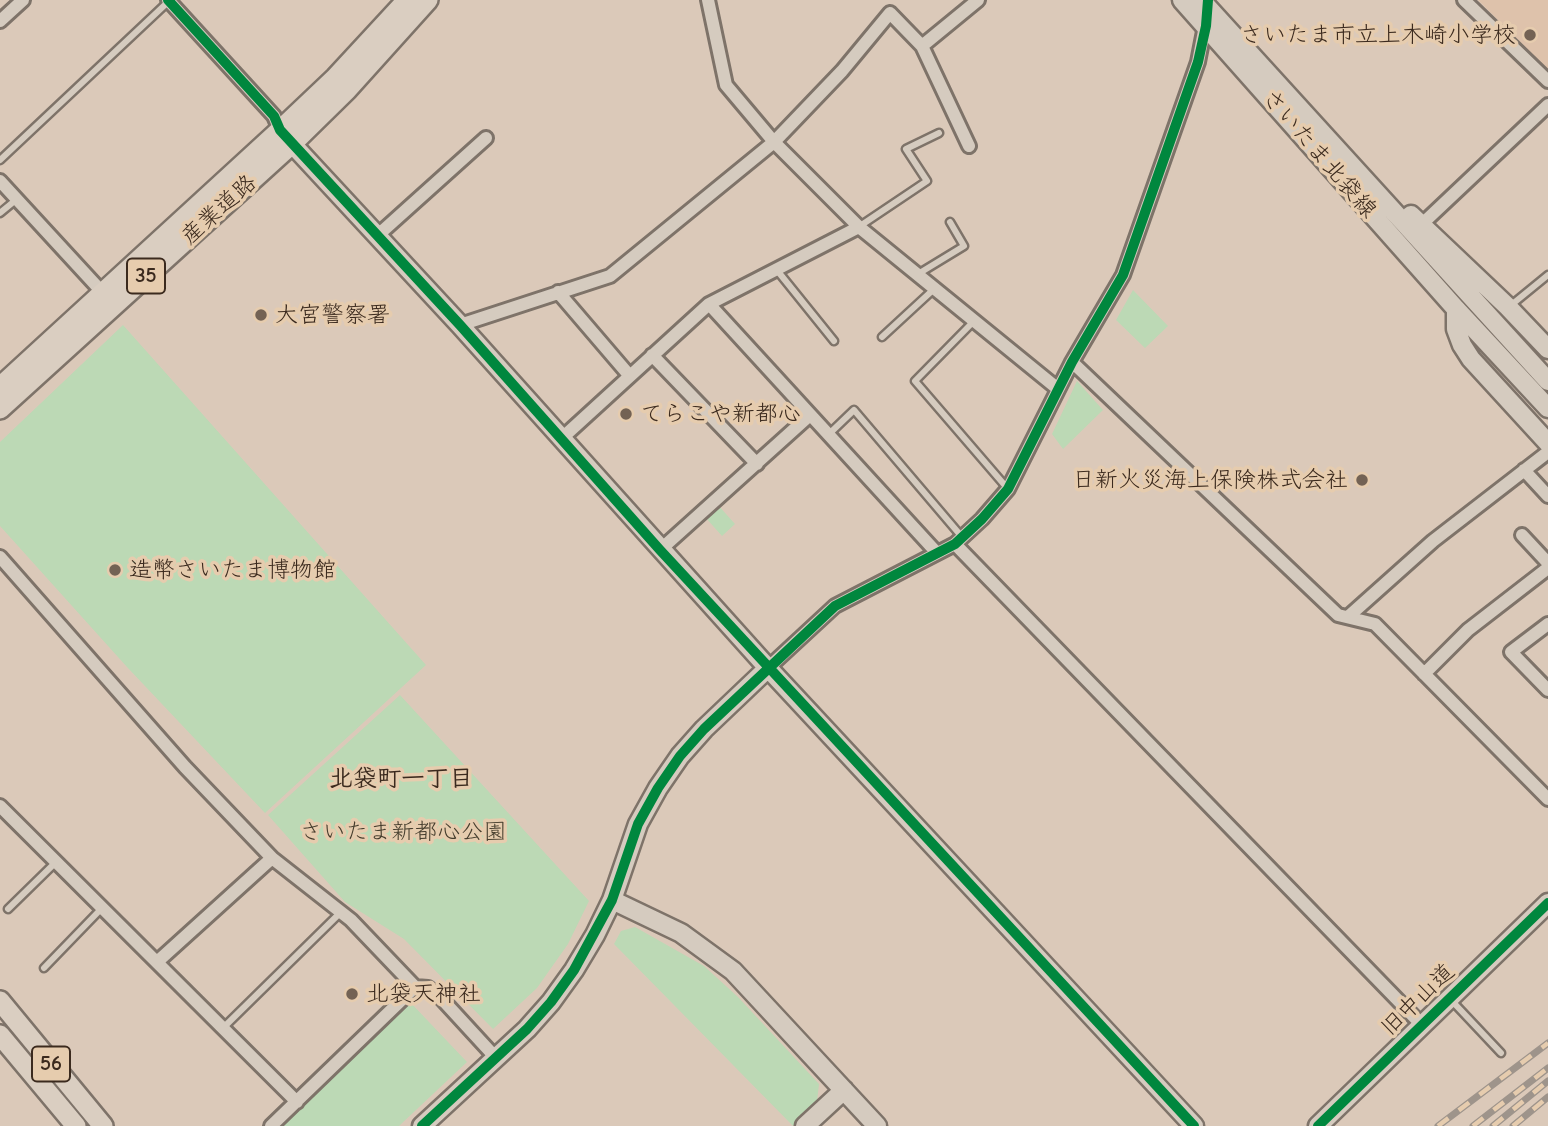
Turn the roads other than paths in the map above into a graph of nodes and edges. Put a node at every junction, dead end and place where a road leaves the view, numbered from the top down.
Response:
1 (23, 0) edge
2 (407, 0) edge
3 (428, 0) edge
4 (708, 0) edge
5 (978, 0) edge
6 (1182, 0) edge
7 (1464, 0) edge
8 (169, 1) edge
9 (1205, 2) edge
10 (0, 21) edge
11 (1206, 26) junction
12 (922, 46) junction
13 (1548, 81) edge
14 (1548, 105) edge
15 (939, 132) dead end
16 (1324, 133) junction
17 (286, 137) junction
18 (486, 138) dead end
19 (774, 142) junction
20 (969, 146) dead end
21 (0, 160) edge
22 (0, 181) edge
23 (17, 199) junction
24 (0, 213) edge
25 (950, 222) dead end
26 (1422, 225) junction
27 (859, 227) junction
28 (377, 236) junction
29 (776, 270) junction
30 (917, 275) junction
31 (1548, 275) edge
32 (934, 289) junction
33 (558, 292) junction
34 (103, 293) junction
35 (709, 304) junction
36 (1508, 307) junction
37 (1456, 309) junction
38 (974, 321) junction
39 (460, 325) junction
40 (882, 337) dead end
41 (834, 341) dead end
42 (1548, 349) edge
43 (652, 355) junction
44 (1072, 362) junction
45 (629, 375) junction
46 (1548, 381) edge
47 (0, 387) edge
48 (1058, 389) junction
49 (1548, 408) edge
50 (0, 409) edge
51 (810, 415) junction
52 (828, 435) junction
53 (561, 439) junction
54 (1548, 443) edge
55 (1548, 452) edge
56 (757, 464) junction
57 (1524, 470) junction
58 (1008, 489) junction
59 (1548, 496) edge
60 (1522, 535) dead end
61 (958, 540) junction
62 (660, 550) junction
63 (937, 553) junction
64 (0, 557) edge
65 (1548, 565) edge
66 (1349, 616) junction
67 (1548, 624) edge
68 (768, 668) junction
69 (1424, 674) junction
70 (1548, 690) edge
71 (1548, 799) edge
72 (0, 806) edge
73 (272, 858) junction
74 (56, 862) junction
75 (612, 900) junction
76 (1548, 903) edge
77 (102, 908) junction
78 (8, 909) dead end
79 (341, 912) junction
80 (157, 962) junction
81 (44, 968) dead end
82 (415, 987) junction
83 (1450, 998) junction
84 (0, 1002) edge
85 (1422, 1025) junction
86 (223, 1028) junction
87 (0, 1035) edge
88 (1501, 1053) dead end
89 (496, 1058) junction
90 (844, 1090) junction
91 (297, 1101) junction
92 (76, 1126) edge
93 (103, 1126) edge
94 (271, 1126) edge
95 (422, 1126) edge
96 (805, 1126) edge
97 (877, 1126) edge
98 (1194, 1126) edge
99 (1318, 1126) edge

1 - 10 street
2 - 17 main road, 産業道路 / 35
3 - 17 main road, 産業道路 / 35
4 - 19 street
5 - 12 street
6 - 11 street, さいたま北袋線
7 - 13 street
8 - 17 street
8 - 21 lane
9 - 11 street
9 - 16 street, さいたま北袋線
11 - 37 street, さいたま北袋線
11 - 44 street
12 - 19 street
12 - 20 street
14 - 26 street
15 - 27 lane
16 - 26 street, さいたま北袋線
16 - 46 street, さいたま北袋線
17 - 28 street
17 - 34 main road, 産業道路 / 35
17 - 50 main road, 産業道路 / 35
18 - 28 street
19 - 27 street
19 - 33 street
22 - 23 street
23 - 24 lane
23 - 34 street
25 - 30 lane
26 - 36 street, さいたま北袋線
27 - 29 street
27 - 30 street
28 - 39 street
29 - 35 street
29 - 41 lane
30 - 32 street
31 - 36 lane
32 - 38 street
32 - 40 lane
33 - 39 street
33 - 45 street
34 - 47 main road, 産業道路 / 35
35 - 43 street
35 - 51 street
36 - 42 street, さいたま北袋線
37 - 49 street, さいたま北袋線
37 - 54 street
38 - 48 street
38 - 58 lane
39 - 53 street
43 - 45 street
43 - 56 street
44 - 48 street
44 - 66 street
45 - 53 street
48 - 58 street
51 - 52 street
51 - 56 street
52 - 61 lane
52 - 63 street
53 - 62 street
55 - 57 street
56 - 62 street
57 - 59 street
57 - 66 street
58 - 61 street
60 - 65 street
61 - 63 street
61 - 85 street
62 - 68 street
63 - 68 street
64 - 73 street
65 - 69 street
66 - 69 street
67 - 70 street
68 - 75 street
68 - 98 street
69 - 71 street
72 - 74 street
73 - 79 street
73 - 80 street
74 - 77 street
74 - 78 lane
75 - 89 street
75 - 90 street
76 - 83 street, 旧中山道
77 - 80 street
77 - 81 lane
79 - 82 street
79 - 86 lane
80 - 86 street
82 - 89 street
82 - 91 street
83 - 85 street, 旧中山道
83 - 88 lane
84 - 93 main road, 56
85 - 99 street, 旧中山道
86 - 91 street
87 - 92 main road, 56
89 - 95 street
90 - 96 street
90 - 97 street
91 - 94 street

